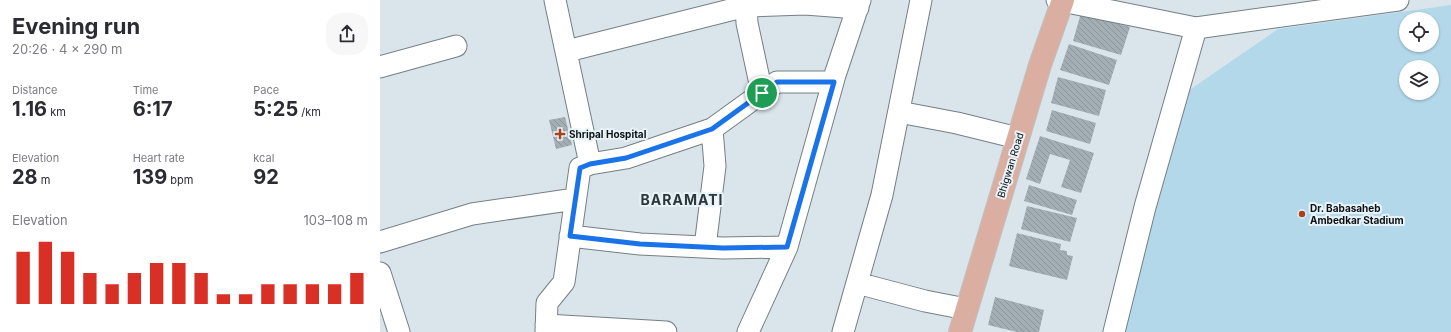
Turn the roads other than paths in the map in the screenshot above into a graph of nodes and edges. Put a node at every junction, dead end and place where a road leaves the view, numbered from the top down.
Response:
1 (555, 0) edge
2 (921, 0) edge
3 (1061, 0) edge
4 (1398, 0) edge
5 (746, 3) edge
6 (859, 4) edge
7 (1124, 6) edge
8 (1196, 28) junction
9 (456, 46) dead end
10 (566, 51) junction
11 (380, 67) edge
12 (834, 82) junction
13 (762, 93) junction
14 (899, 112) junction
15 (712, 129) junction
16 (1018, 138) junction
17 (590, 164) junction
18 (576, 199) junction
19 (570, 236) junction
20 (380, 242) edge
21 (705, 247) junction
22 (787, 247) junction
23 (380, 274) edge
24 (857, 283) junction
25 (966, 309) junction
26 (546, 329) edge
27 (399, 332) edge
28 (666, 332) edge
29 (748, 332) edge
30 (843, 332) edge
31 (960, 332) edge
32 (1114, 332) edge

1 - 10 street
2 - 14 street
3 - 7 street
3 - 16 main road, Bhigwan Road
4 - 8 street
5 - 6 street
5 - 10 street
5 - 13 street
6 - 12 street
7 - 8 street
8 - 32 street
9 - 11 street
10 - 17 street
12 - 13 street
12 - 22 street
13 - 15 street
14 - 16 street
14 - 24 street
15 - 17 street
15 - 21 street
16 - 25 main road, Bhigwan Road
17 - 18 street
18 - 19 street
18 - 20 street
19 - 21 street
19 - 26 street
21 - 22 street
22 - 29 street
23 - 27 street
24 - 25 street
24 - 30 street
25 - 31 main road, Bhigwan Road
26 - 28 street

